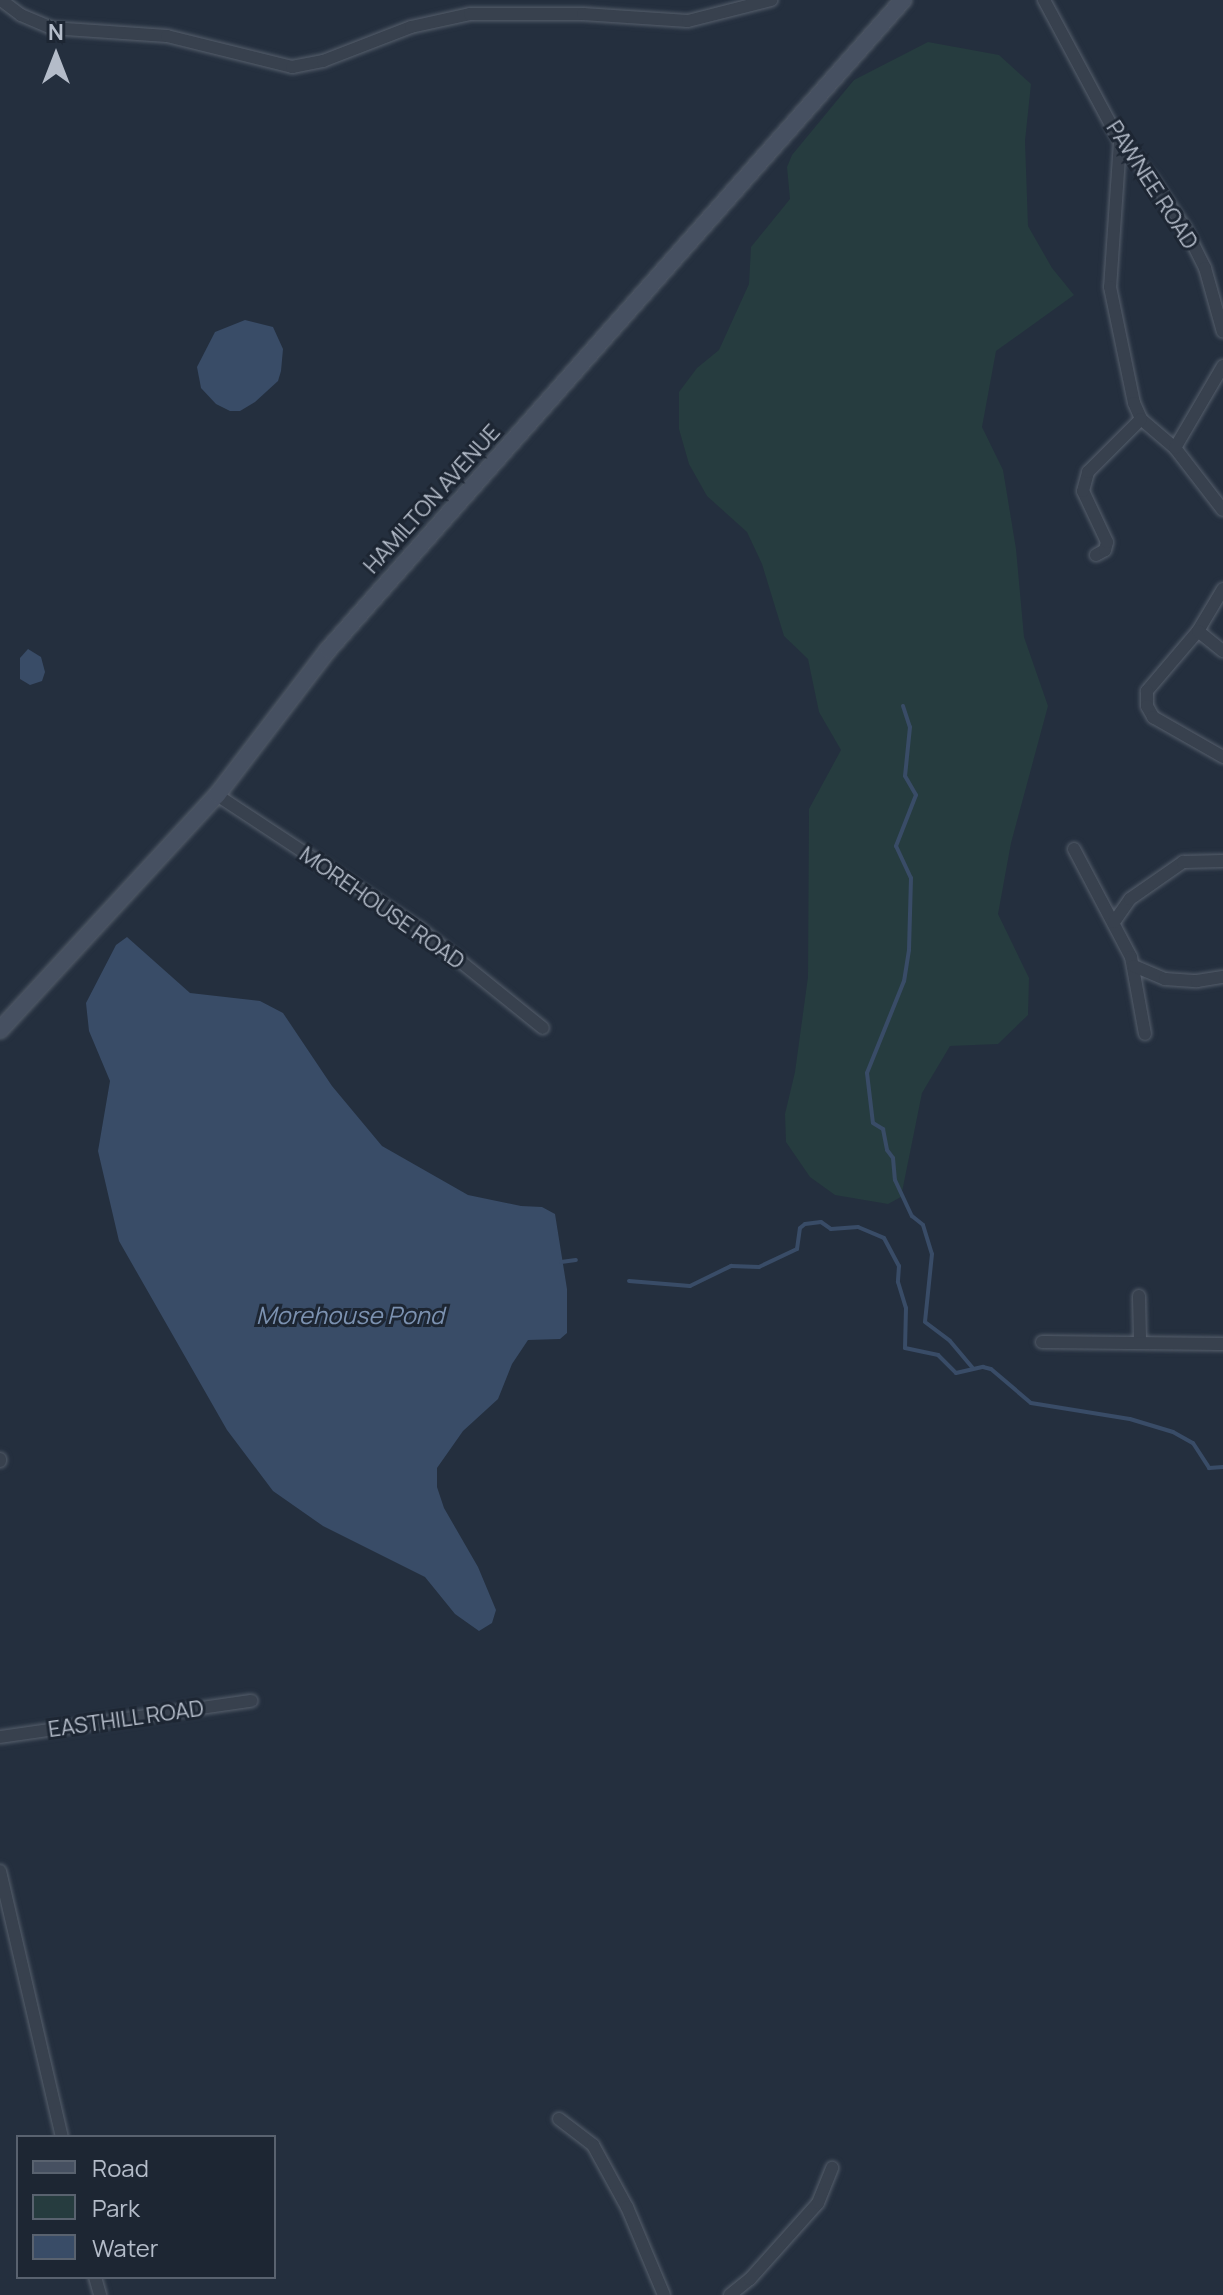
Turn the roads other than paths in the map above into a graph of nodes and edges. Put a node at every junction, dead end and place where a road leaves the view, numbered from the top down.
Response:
1 (1, 0) edge
2 (771, 0) edge
3 (903, 0) edge
4 (1044, 0) edge
5 (1120, 142) junction
6 (1223, 332) edge
7 (1223, 366) edge
8 (1141, 419) junction
9 (1175, 448) junction
10 (1223, 510) edge
11 (1096, 555) dead end
12 (1223, 589) edge
13 (1198, 631) junction
14 (1223, 651) edge
15 (1223, 757) edge
16 (217, 795) junction
17 (1074, 849) dead end
18 (1223, 861) edge
19 (1114, 922) junction
20 (1134, 966) junction
21 (1223, 977) edge
22 (543, 1028) dead end
23 (0, 1030) edge
24 (1145, 1034) dead end
25 (1139, 1296) dead end
26 (1140, 1341) junction
27 (1042, 1342) dead end
28 (1223, 1344) edge
29 (251, 1701) dead end
30 (0, 1737) edge
31 (0, 1871) edge
32 (559, 2119) dead end
33 (62, 2135) edge
34 (832, 2168) dead end
35 (664, 2295) edge
36 (730, 2295) edge

1 - 2 street
3 - 16 street, HAMILTON AVENUE
4 - 5 street, PAWNEE ROAD
5 - 6 street, PAWNEE ROAD
5 - 8 street
7 - 9 street
8 - 9 street
8 - 11 street
9 - 10 street
12 - 13 street
13 - 14 street
13 - 15 street
16 - 22 street, MOREHOUSE ROAD
16 - 23 street, HAMILTON AVENUE
17 - 19 street
18 - 19 street
19 - 20 street
20 - 21 street
20 - 24 street
25 - 26 street
26 - 27 street
26 - 28 street
29 - 30 street, EASTHILL ROAD
31 - 33 street
32 - 35 street
34 - 36 street

